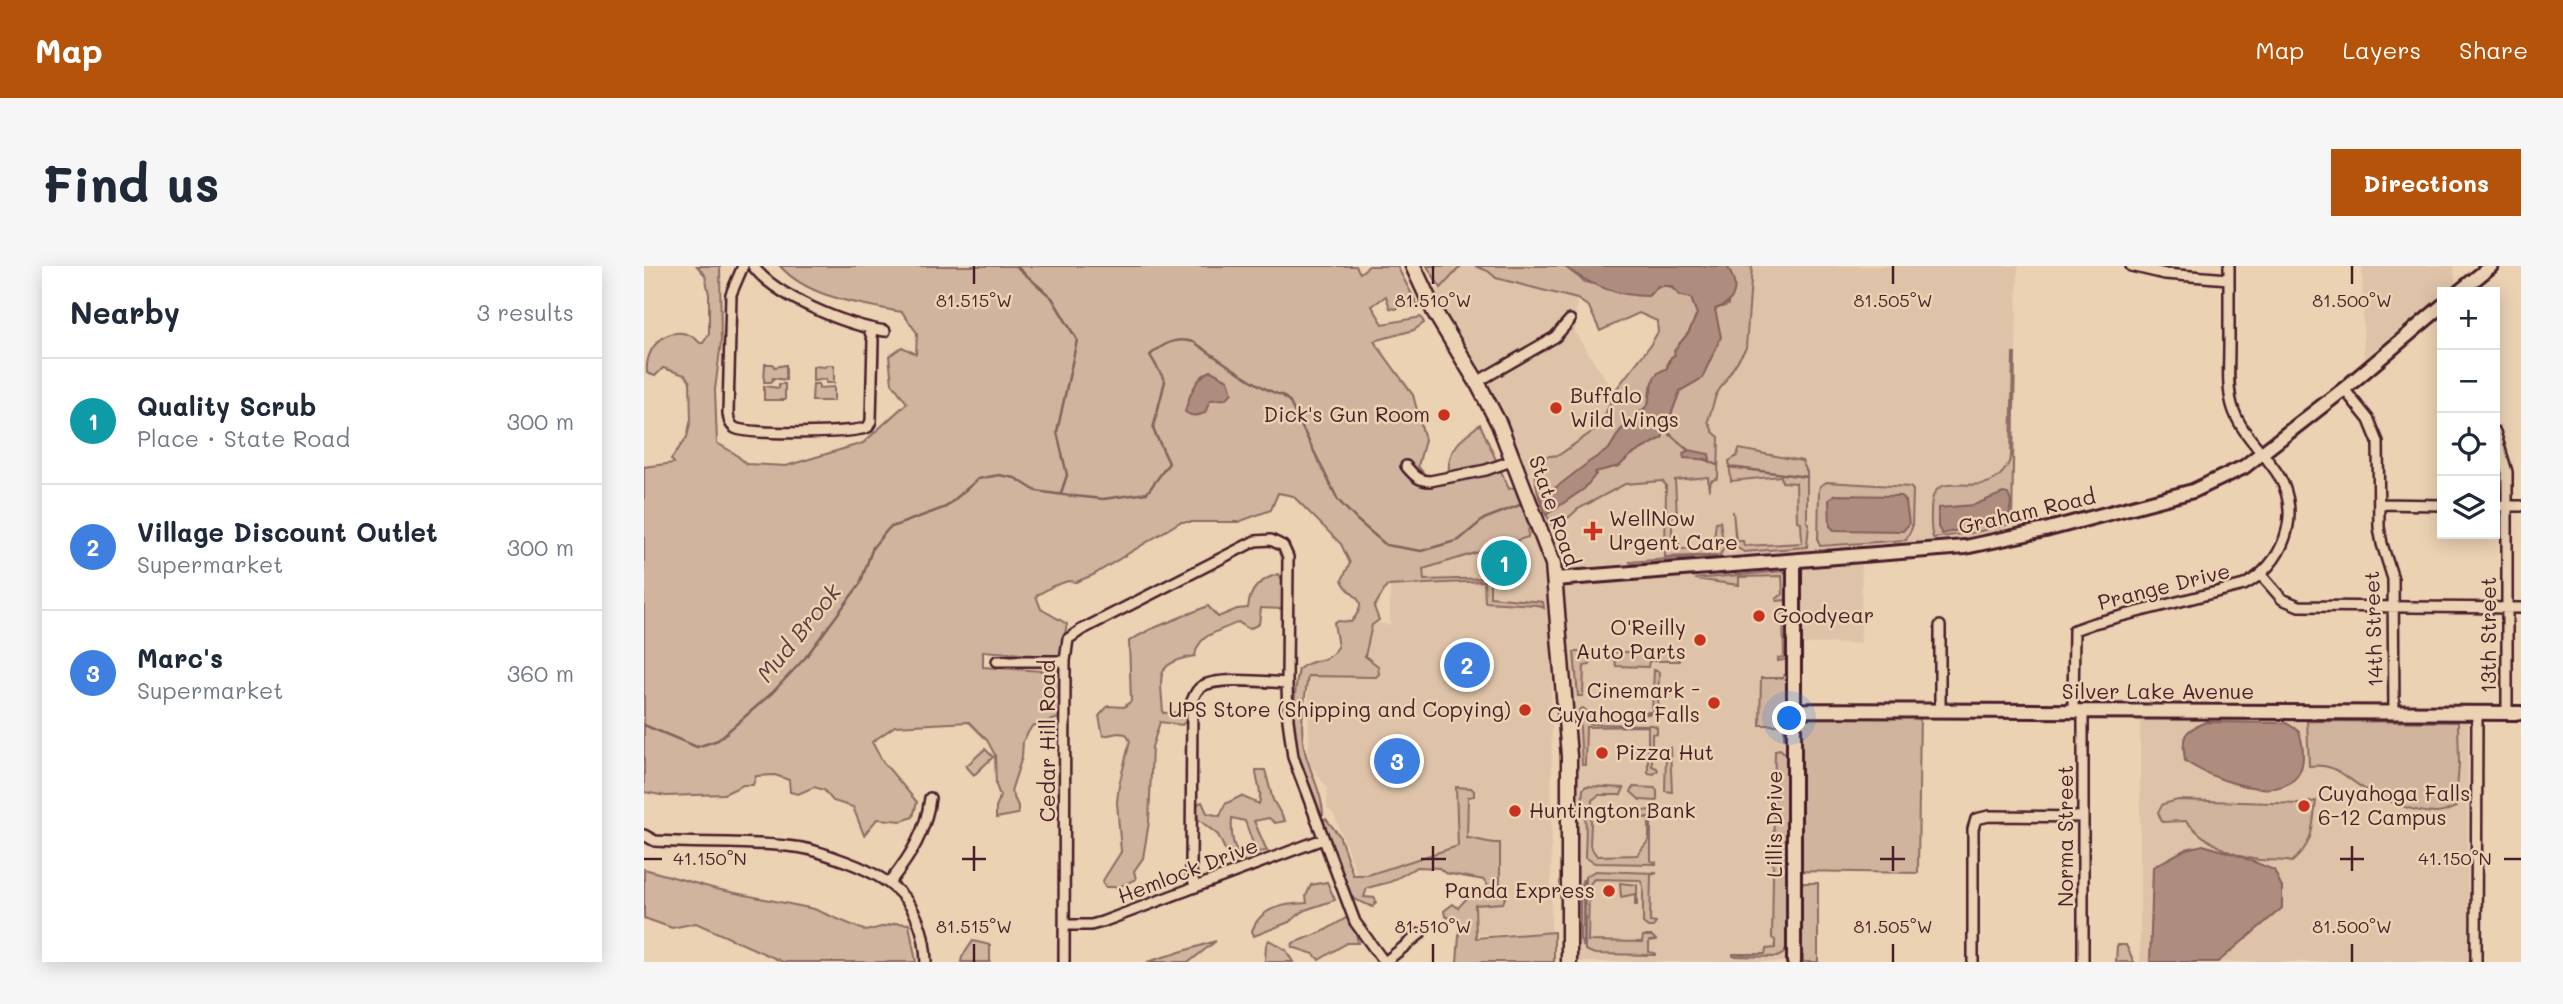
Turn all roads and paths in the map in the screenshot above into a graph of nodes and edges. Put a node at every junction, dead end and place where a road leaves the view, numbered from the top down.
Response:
1 (743, 266) edge
2 (752, 266) edge
3 (1413, 266) edge
4 (2131, 266) edge
5 (2229, 266) edge
6 (2491, 266) edge
7 (2229, 279) junction
8 (2465, 287) edge
9 (2437, 314) edge
10 (1570, 320) dead end
11 (869, 329) junction
12 (885, 331) dead end
13 (1477, 382) junction
14 (2344, 389) junction
15 (2500, 448) edge
16 (2262, 454) junction
17 (1514, 460) junction
18 (1406, 466) dead end
19 (2379, 504) junction
20 (2437, 505) edge
21 (2500, 506) edge
22 (2506, 506) junction
23 (2521, 506) edge
24 (1794, 561) junction
25 (2260, 575) junction
26 (1555, 579) junction
27 (2395, 607) junction
28 (2507, 608) junction
29 (2521, 608) edge
30 (1940, 626) dead end
31 (997, 662) dead end
32 (1065, 662) junction
33 (1287, 683) junction
34 (1940, 709) junction
35 (1795, 710) junction
36 (2078, 710) junction
37 (2394, 713) junction
38 (2507, 713) junction
39 (2521, 713) edge
40 (2477, 714) junction
41 (930, 798) dead end
42 (2083, 817) junction
43 (644, 835) edge
44 (1323, 839) junction
45 (890, 882) junction
46 (1195, 887) junction
47 (1064, 925) junction
48 (1420, 934) dead end
49 (926, 962) edge
50 (1064, 962) edge
51 (1384, 962) edge
52 (1569, 962) edge
53 (1794, 962) edge
54 (1973, 962) edge
55 (2083, 962) edge
56 (2476, 962) edge

1 - 11 street
2 - 11 street
3 - 13 main road, State Road
4 - 7 street
5 - 7 street, Prange Drive
6 - 8 street
7 - 16 street, Prange Drive
9 - 14 street, Graham Road
10 - 13 street
11 - 12 street
13 - 17 main road, State Road
14 - 16 street, Graham Road
14 - 19 street, 14th Street
15 - 22 street, 13th Street
16 - 24 street, Graham Road
16 - 25 street, Prange Drive
17 - 18 street
17 - 26 main road, State Road
19 - 20 street
19 - 27 street, 14th Street
21 - 22 street
22 - 23 street
22 - 28 street, 13th Street
24 - 26 street, Graham Road
24 - 35 street, Lillis Drive
25 - 27 street
25 - 36 street, Prange Drive
26 - 52 main road, State Road
27 - 28 street
27 - 37 street, 14th Street
28 - 29 street
28 - 38 street, 13th Street
30 - 34 street
31 - 32 street
32 - 33 street, Cedar Hill Road
32 - 47 street, Cedar Hill Road
33 - 44 street
33 - 46 street
34 - 35 street, Silver Lake Avenue
34 - 36 street, Silver Lake Avenue
35 - 53 street, Lillis Drive
36 - 37 street, Silver Lake Avenue
36 - 42 street, Norma Street
37 - 40 street, Silver Lake Avenue
38 - 39 street, Silver Lake Avenue
38 - 40 street, Silver Lake Avenue
40 - 56 street, 13th Street
41 - 45 street
42 - 54 street
42 - 55 street, Norma Street
43 - 45 street
44 - 46 street, Hemlock Drive
44 - 51 street
45 - 49 street
46 - 47 street, Hemlock Drive
47 - 50 street, Cedar Hill Road
48 - 51 street

